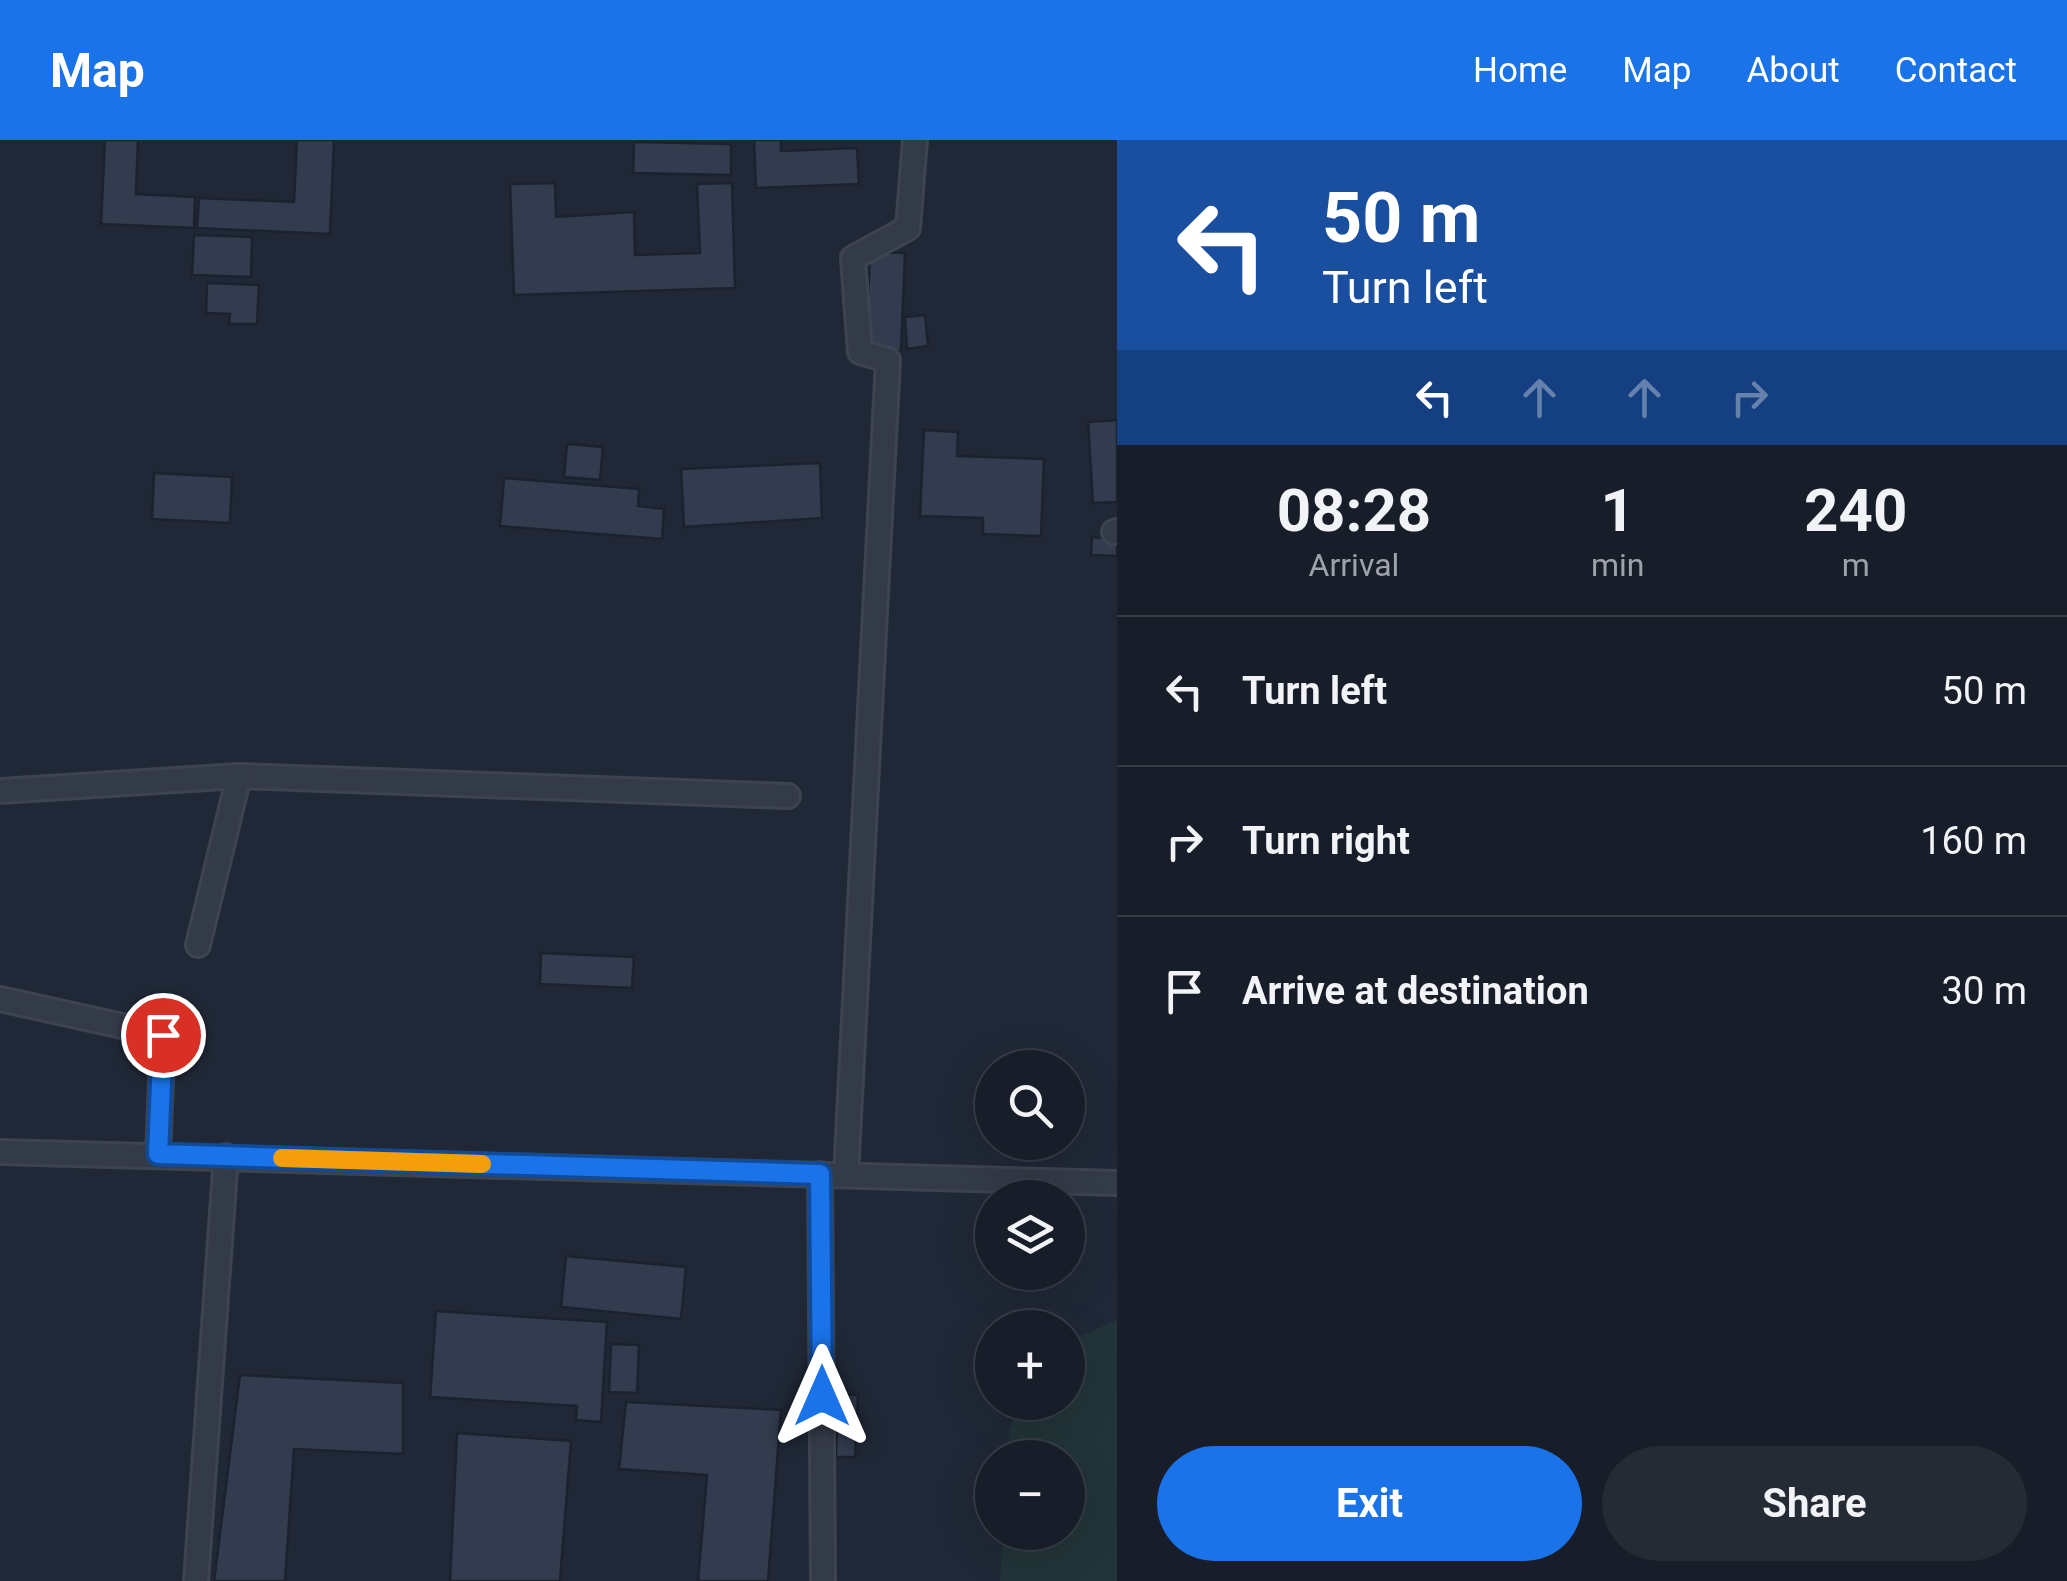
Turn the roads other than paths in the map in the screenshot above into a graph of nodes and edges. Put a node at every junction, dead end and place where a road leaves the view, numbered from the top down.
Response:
1 (915, 140) edge
2 (239, 776) junction
3 (0, 791) edge
4 (788, 796) dead end
5 (198, 945) dead end
6 (0, 999) edge
7 (0, 1152) edge
8 (158, 1154) junction
9 (226, 1156) junction
10 (820, 1174) junction
11 (846, 1175) junction
12 (1117, 1183) edge
13 (196, 1581) edge
14 (823, 1581) edge

1 - 11 street
2 - 3 street
2 - 4 street
2 - 5 street
6 - 8 street
7 - 8 street
8 - 9 street
9 - 10 street
9 - 13 street
10 - 11 street
10 - 14 street
11 - 12 street

